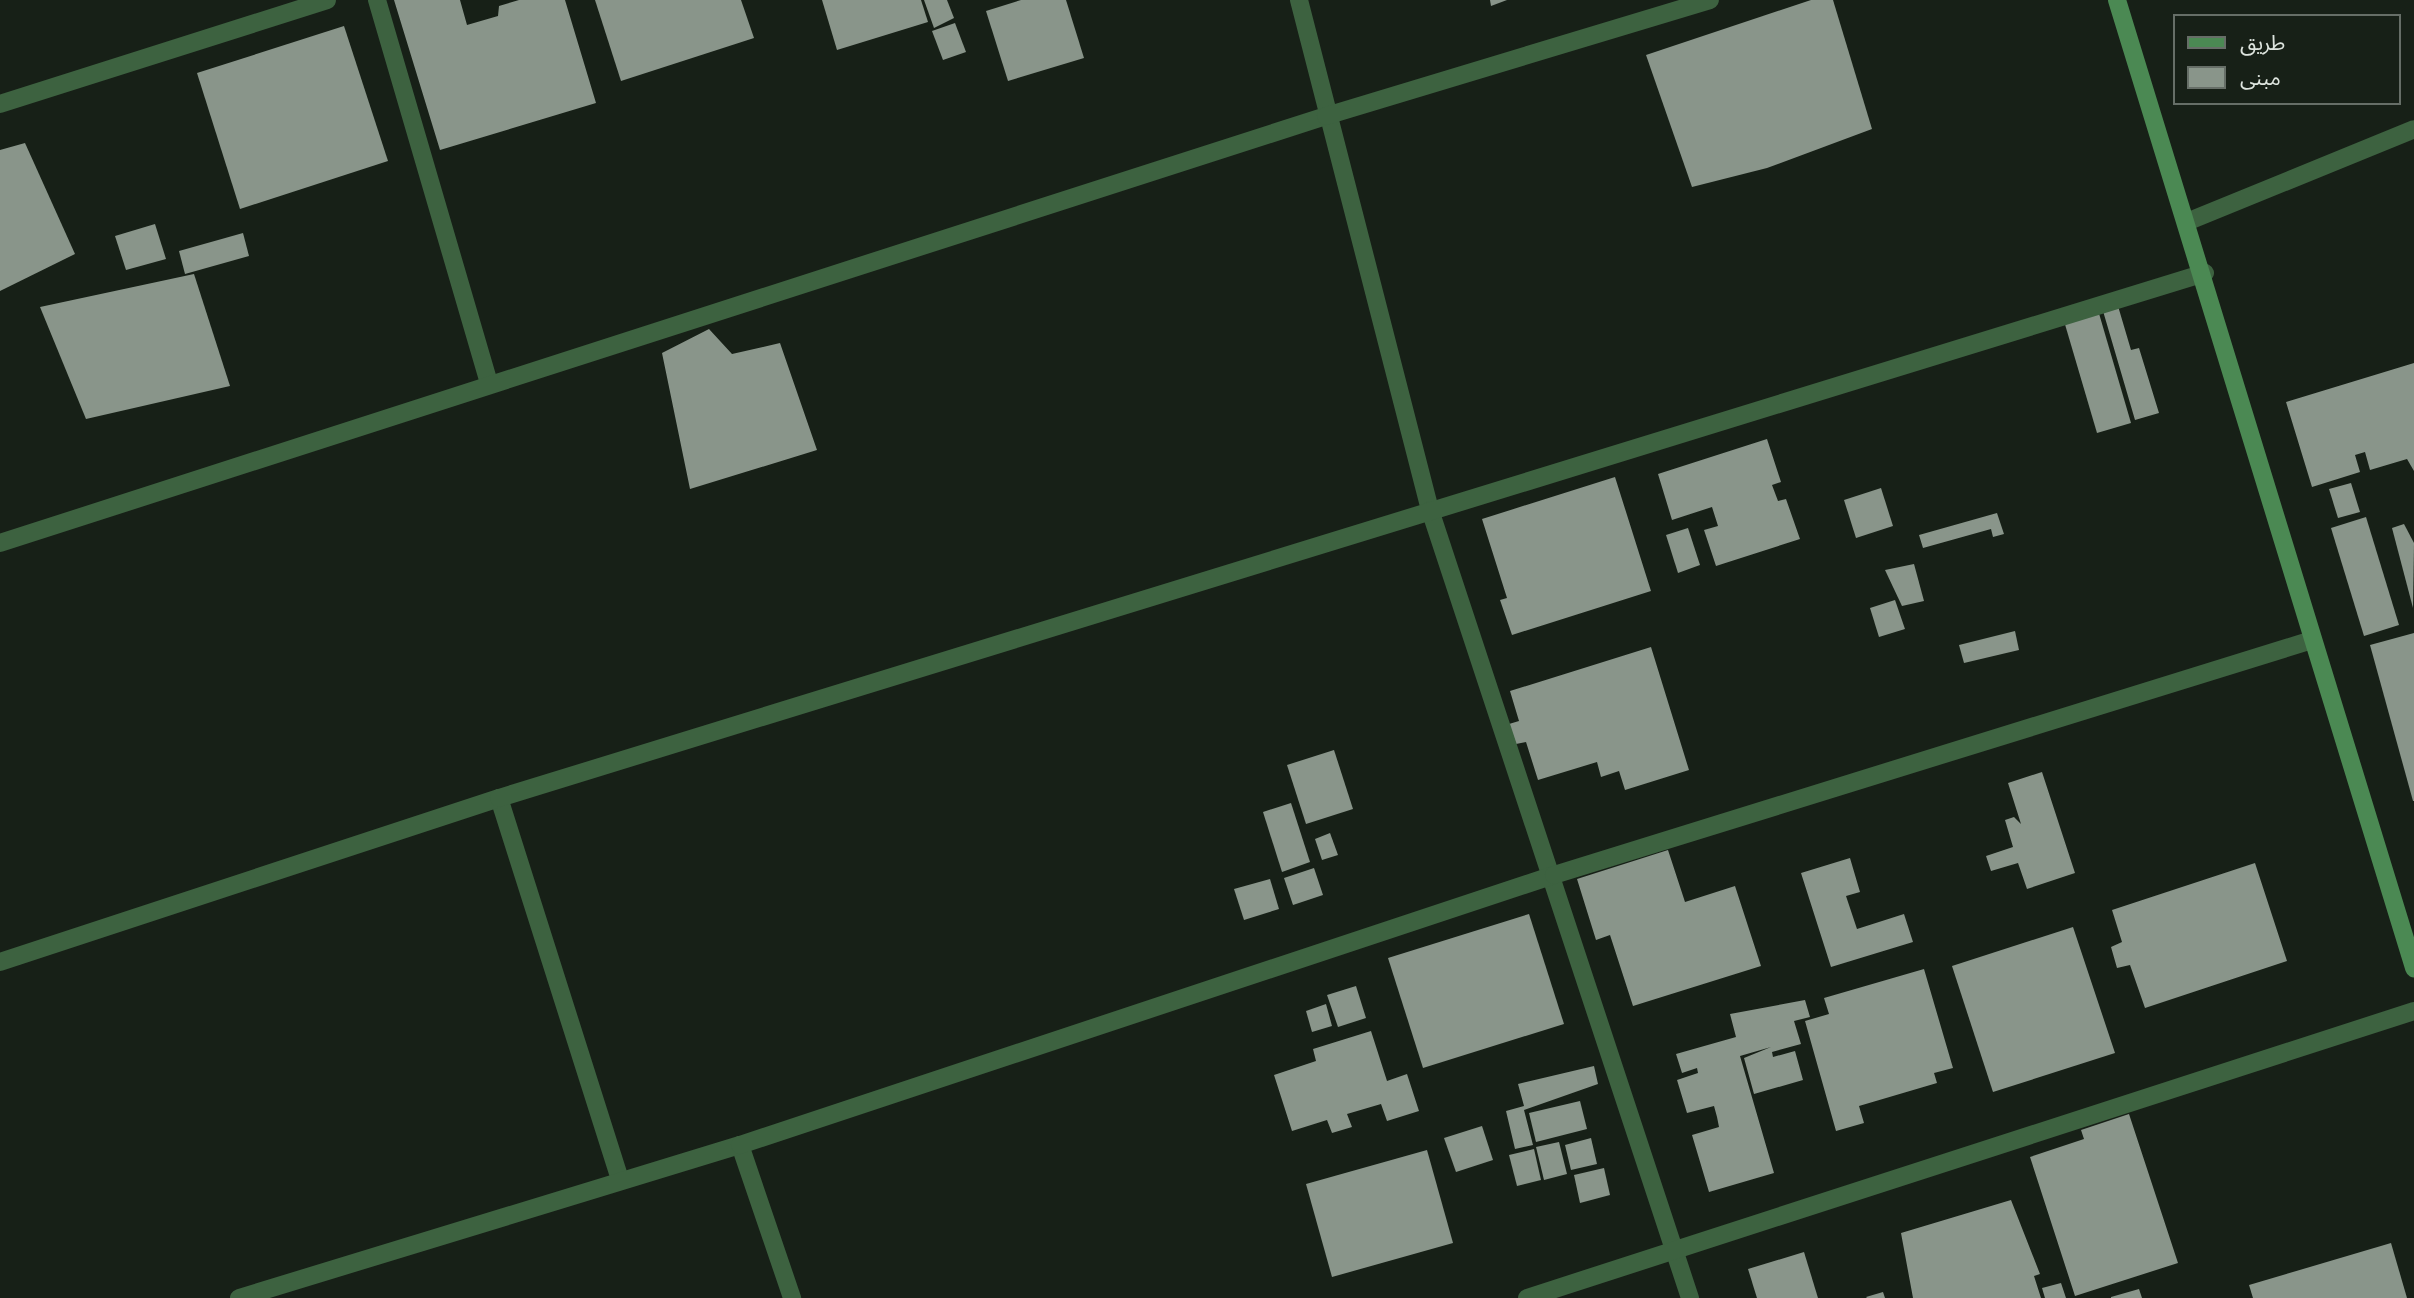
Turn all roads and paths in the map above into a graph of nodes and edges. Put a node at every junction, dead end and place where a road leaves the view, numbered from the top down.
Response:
1 (327, 0) edge
2 (377, 0) edge
3 (1299, 0) edge
4 (1710, 0) edge
5 (2118, 0) edge
6 (0, 104) edge
7 (1326, 116) junction
8 (2414, 129) edge
9 (2189, 221) junction
10 (2205, 273) junction
11 (489, 384) junction
12 (1430, 510) junction
13 (0, 542) edge
14 (2312, 640) junction
15 (499, 798) junction
16 (1554, 875) junction
17 (0, 962) edge
18 (2414, 968) edge
19 (2414, 1012) edge
20 (740, 1145) junction
21 (620, 1180) junction
22 (1676, 1248) junction
23 (239, 1298) edge
24 (792, 1298) edge
25 (1527, 1298) edge
26 (1690, 1298) edge

1 - 6 street
2 - 11 street
3 - 7 street
4 - 7 street
5 - 9 street
7 - 11 street
7 - 12 street
8 - 9 street
9 - 10 street
10 - 12 street
10 - 14 street
11 - 13 street
12 - 15 street
12 - 16 street
14 - 16 street
14 - 18 street
15 - 17 street
15 - 21 street
16 - 20 street
16 - 22 street
19 - 22 street
20 - 21 street
20 - 24 street
21 - 23 street
22 - 25 street
22 - 26 street

